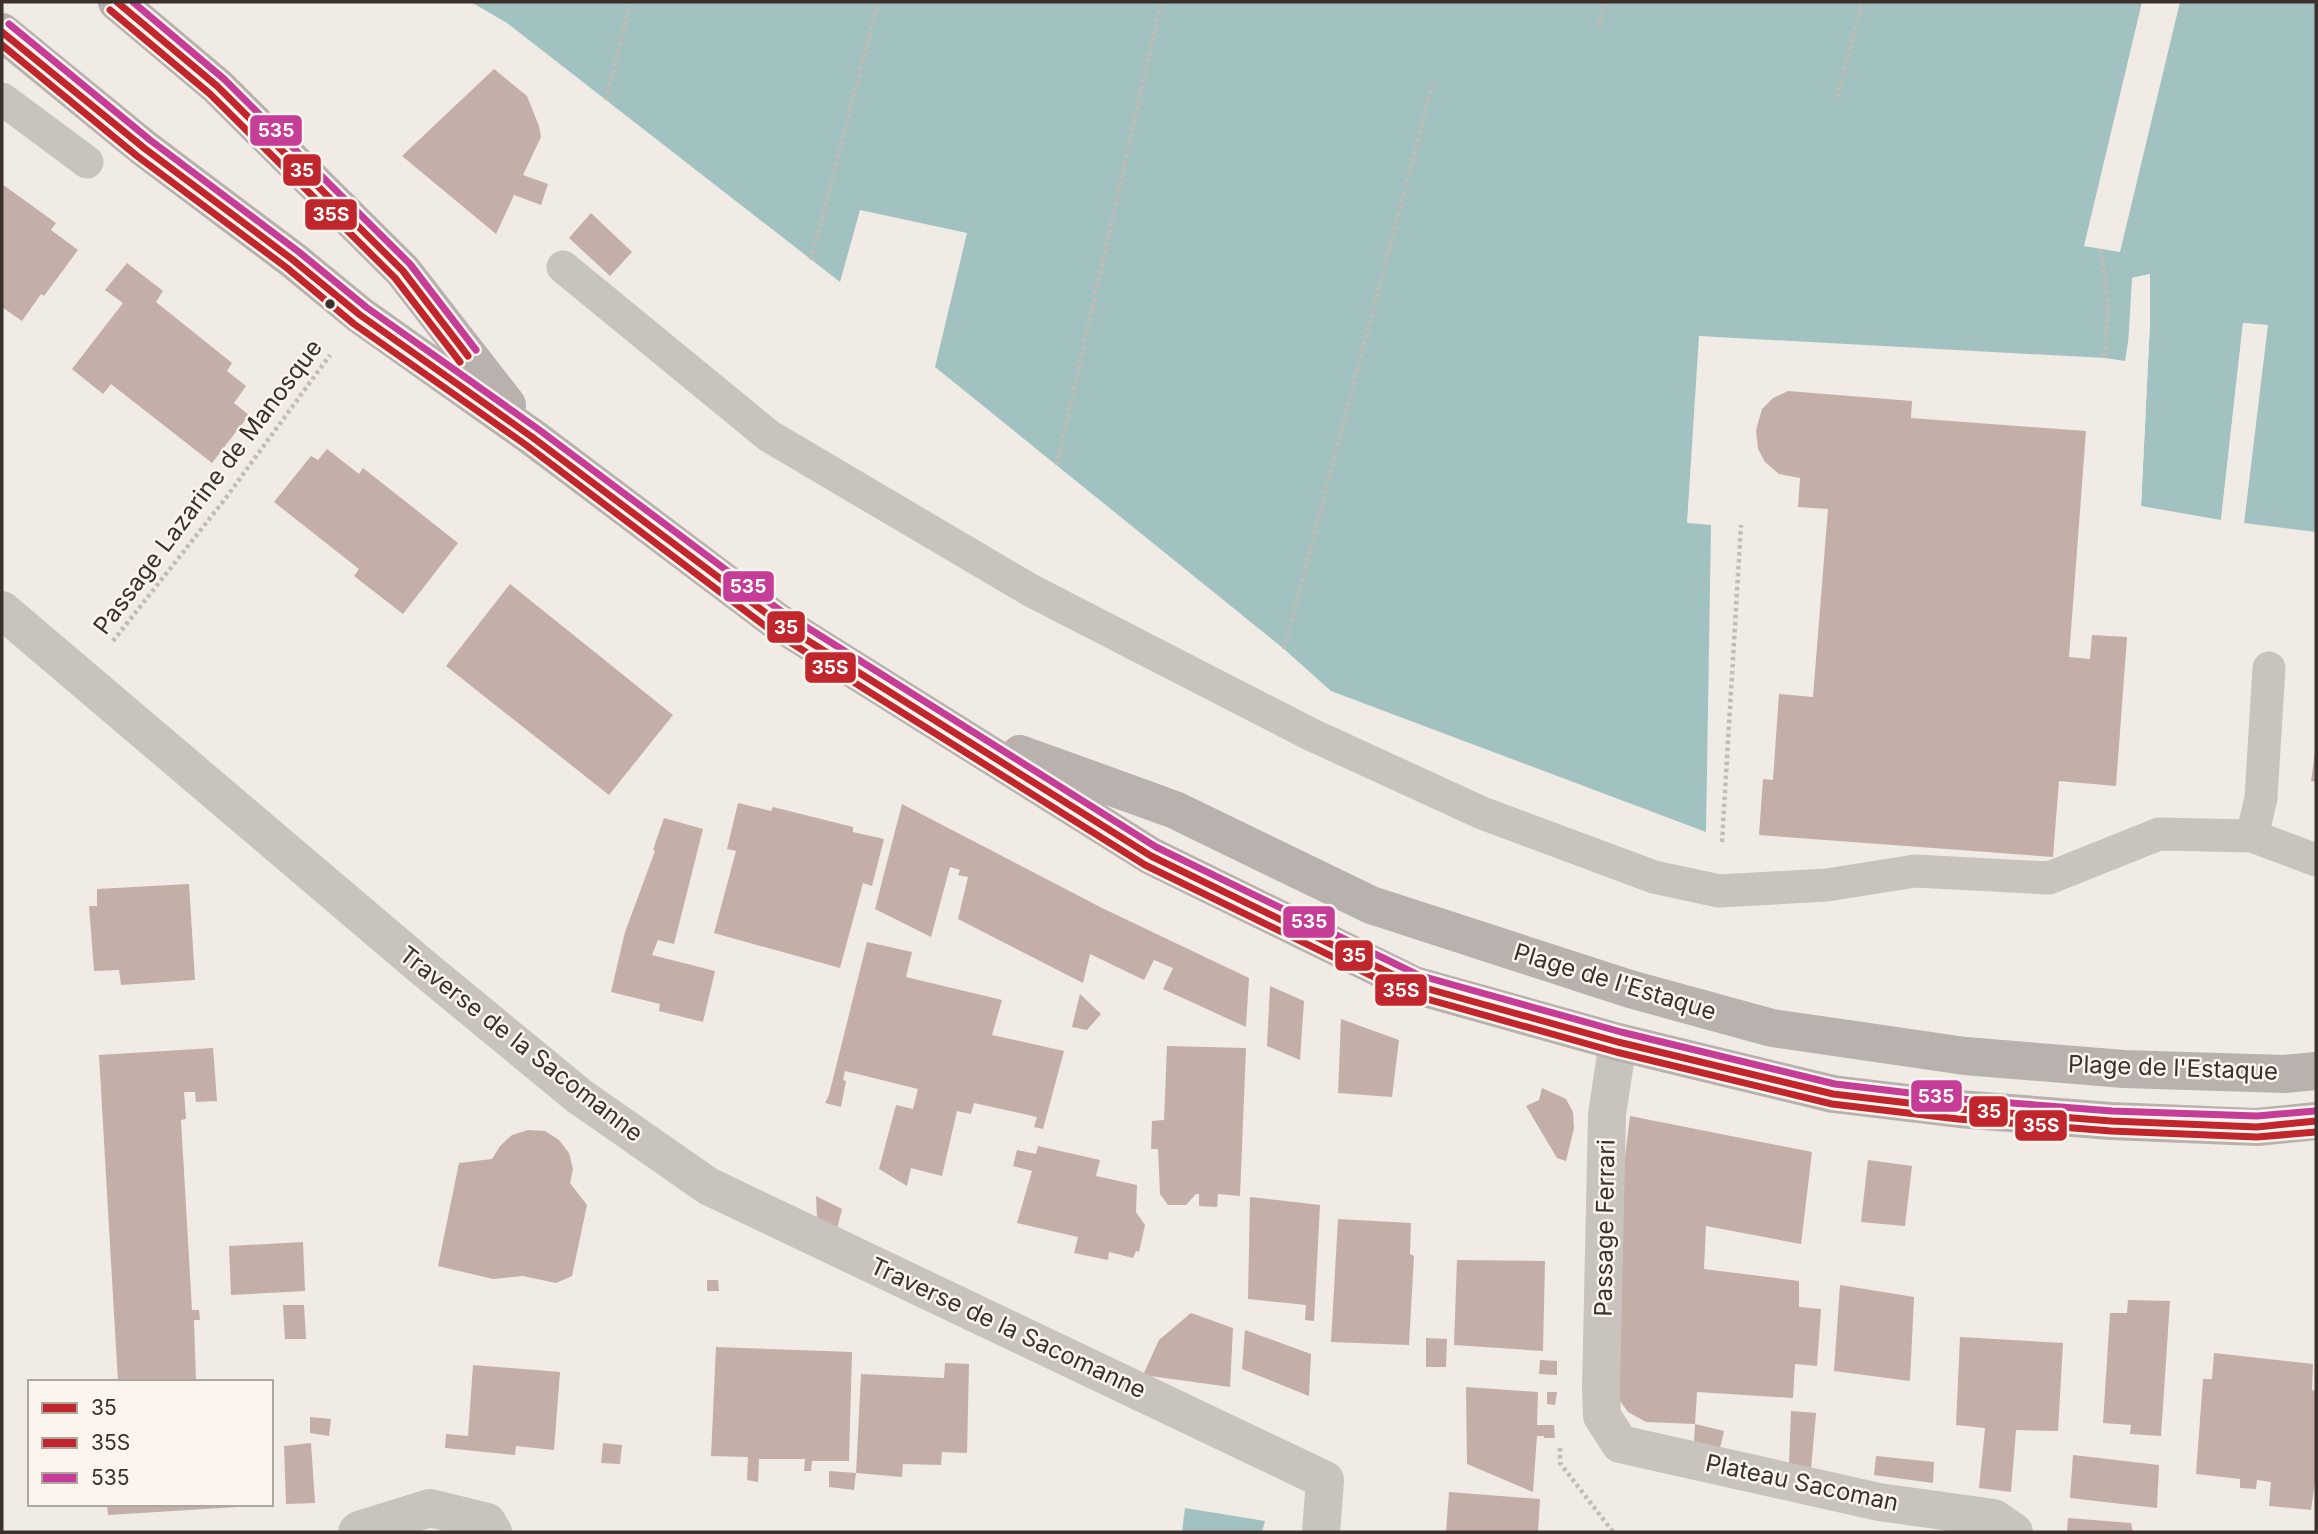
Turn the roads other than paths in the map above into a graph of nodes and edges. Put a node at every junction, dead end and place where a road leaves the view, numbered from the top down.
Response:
1 (117, 2) edge
2 (2, 32) edge
3 (2, 99) edge
4 (87, 162) dead end
5 (563, 267) dead end
6 (532, 437) junction
7 (2, 610) edge
8 (2269, 668) dead end
9 (953, 729) junction
10 (2252, 836) junction
11 (2316, 860) edge
12 (1630, 989) junction
13 (1618, 1042) junction
14 (2316, 1071) edge
15 (2316, 1121) edge
16 (1602, 1416) joint
17 (357, 1532) edge
18 (493, 1532) edge
19 (1321, 1532) edge
20 (2014, 1532) edge

1 - 6 main road, Plage de l'Estaque
2 - 6 main road, Plage de l'Estaque
3 - 4 lane
5 - 10 lane
6 - 9 main road, Plage de l'Estaque
7 - 19 street, Traverse de la Sacomanne
8 - 10 lane
9 - 12 main road, Plage de l'Estaque
9 - 13 main road, Plage de l'Estaque
10 - 11 lane
12 - 13 main road
12 - 14 main road, Plage de l'Estaque
13 - 15 main road, Plage de l'Estaque
13 - 16 street, Passage Ferrari
16 - 20 street, Plateau Sacoman
17 - 18 street

